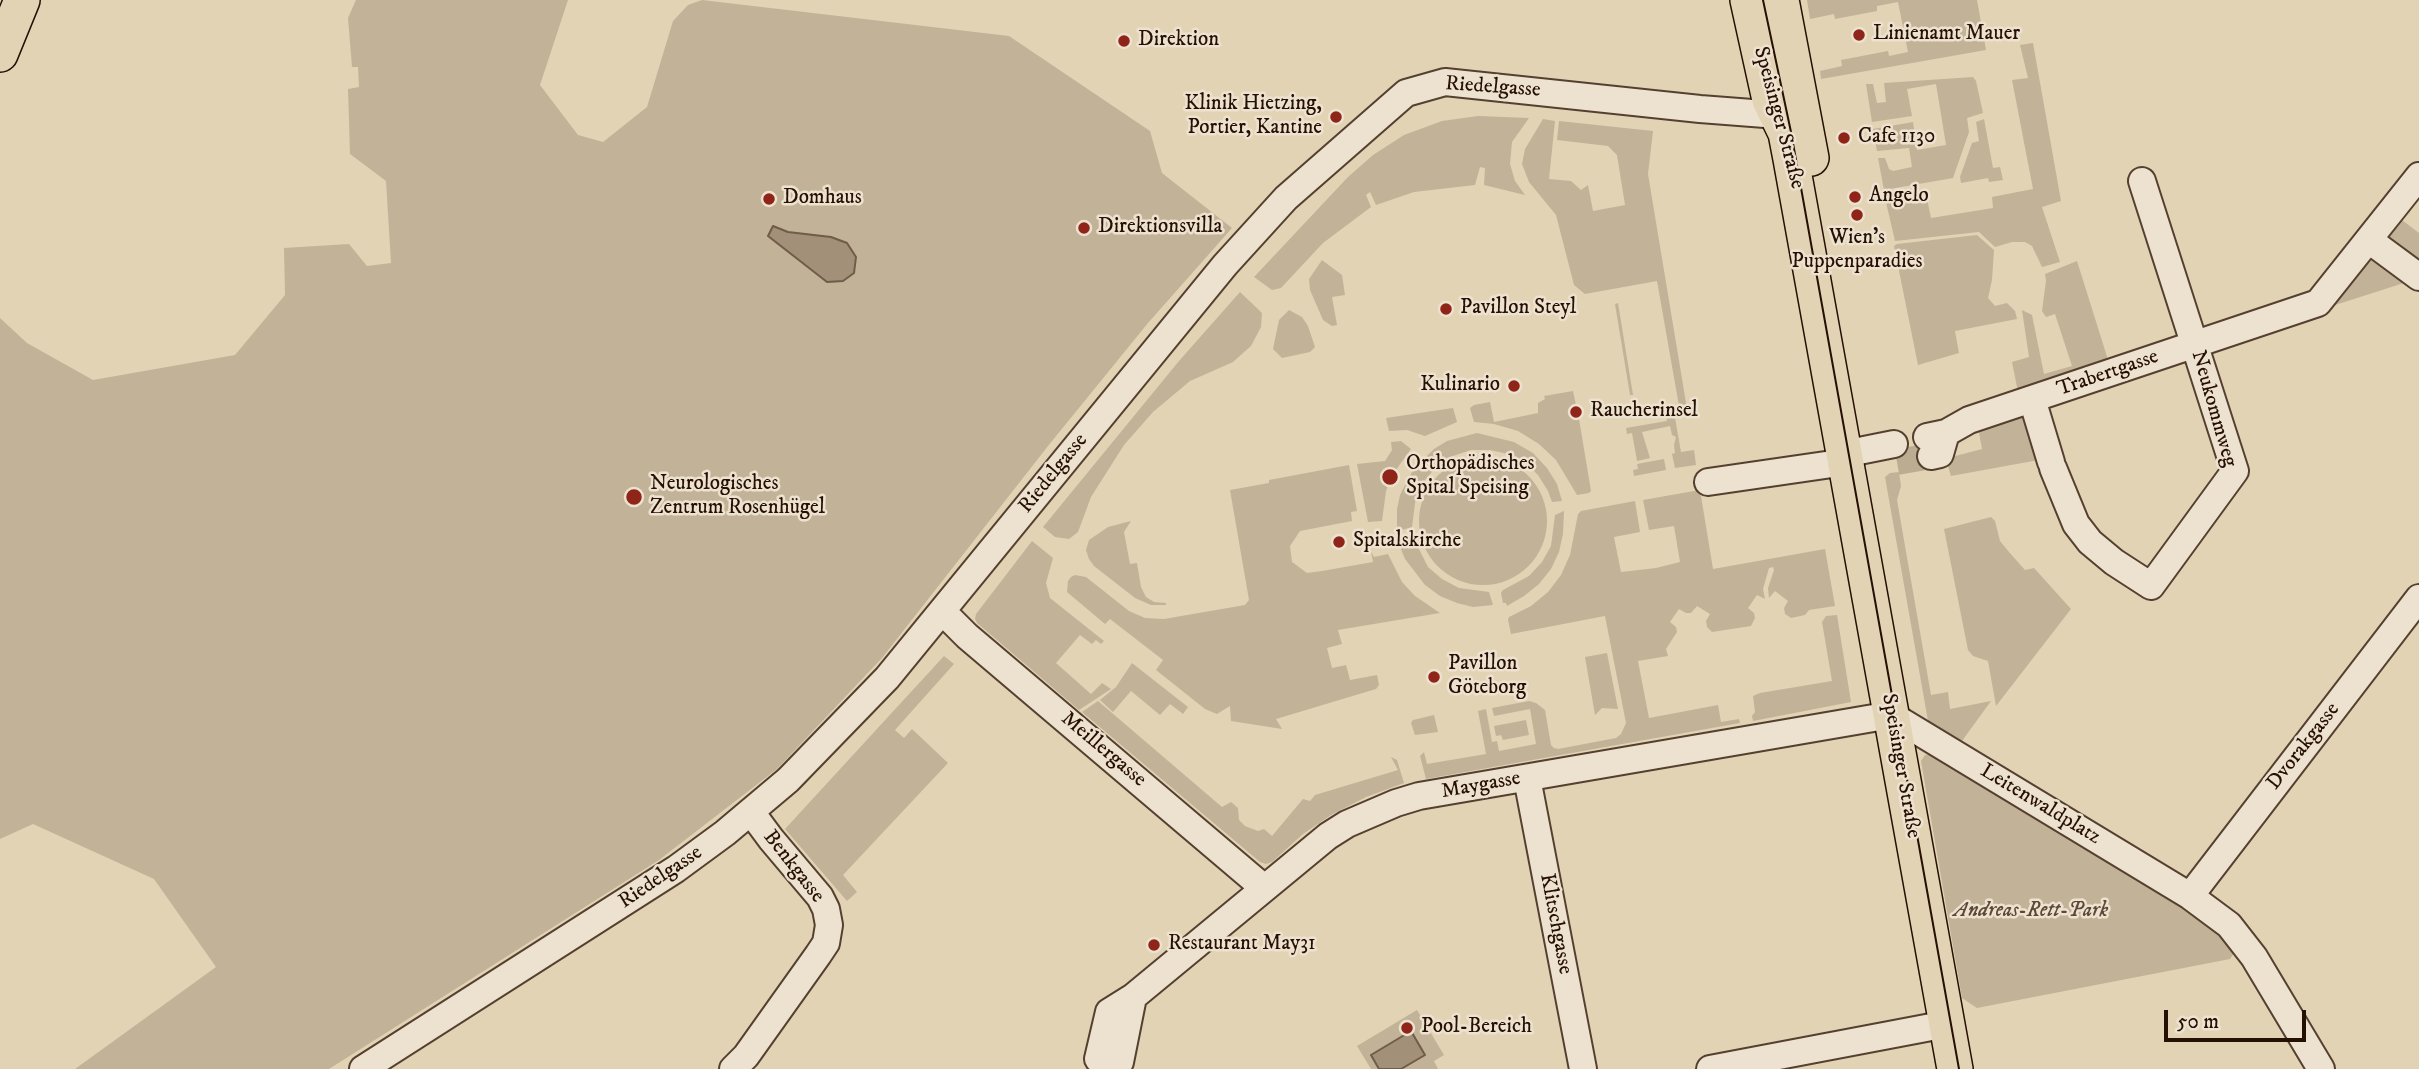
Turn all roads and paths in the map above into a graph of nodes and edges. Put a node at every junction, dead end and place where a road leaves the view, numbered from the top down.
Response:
1 (22, 0) edge
2 (1748, 0) edge
3 (1781, 0) edge
4 (0, 54) edge
5 (1790, 116) junction
6 (2419, 176) edge
7 (2143, 181) dead end
8 (2370, 240) junction
9 (2419, 277) edge
10 (2195, 344) junction
11 (2032, 399) junction
12 (1935, 442) tunnel mouth
13 (1896, 453) tunnel mouth
14 (1846, 462) junction
15 (1708, 482) dead end
16 (2419, 598) edge
17 (943, 612) junction
18 (1891, 715) junction
19 (1527, 778) junction
20 (751, 812) junction
21 (1264, 888) junction
22 (2190, 896) junction
23 (1133, 997) dead end
24 (1947, 1024) junction
25 (363, 1069) edge
26 (733, 1069) edge
27 (1583, 1069) edge
28 (1710, 1069) edge
29 (1955, 1069) edge
30 (2321, 1069) edge

1 - 4 main road
2 - 5 main road, Speisinger Straße
3 - 5 main road, Speisinger Straße
5 - 14 main road, Speisinger Straße
5 - 17 street, Riedelgasse
6 - 8 street, Trabertgasse
7 - 10 street, Neukommweg
8 - 9 street
8 - 10 street, Trabertgasse
10 - 11 street, Trabertgasse
10 - 11 street, Neukommweg
11 - 12 street, Trabertgasse
13 - 14 street
14 - 15 street
14 - 18 main road, Speisinger Straße
16 - 22 street, Dvorakgasse
17 - 20 street, Riedelgasse
17 - 21 street, Meillergasse
18 - 19 street, Maygasse
18 - 22 street, Leitenwaldplatz
18 - 24 main road, Speisinger Straße
19 - 21 street, Maygasse
19 - 27 street, Klitschgasse
20 - 25 street, Riedelgasse
20 - 26 street, Benkgasse
21 - 23 street, Maygasse
22 - 30 street, Leitenwaldplatz
24 - 28 street
24 - 29 main road, Speisinger Straße

